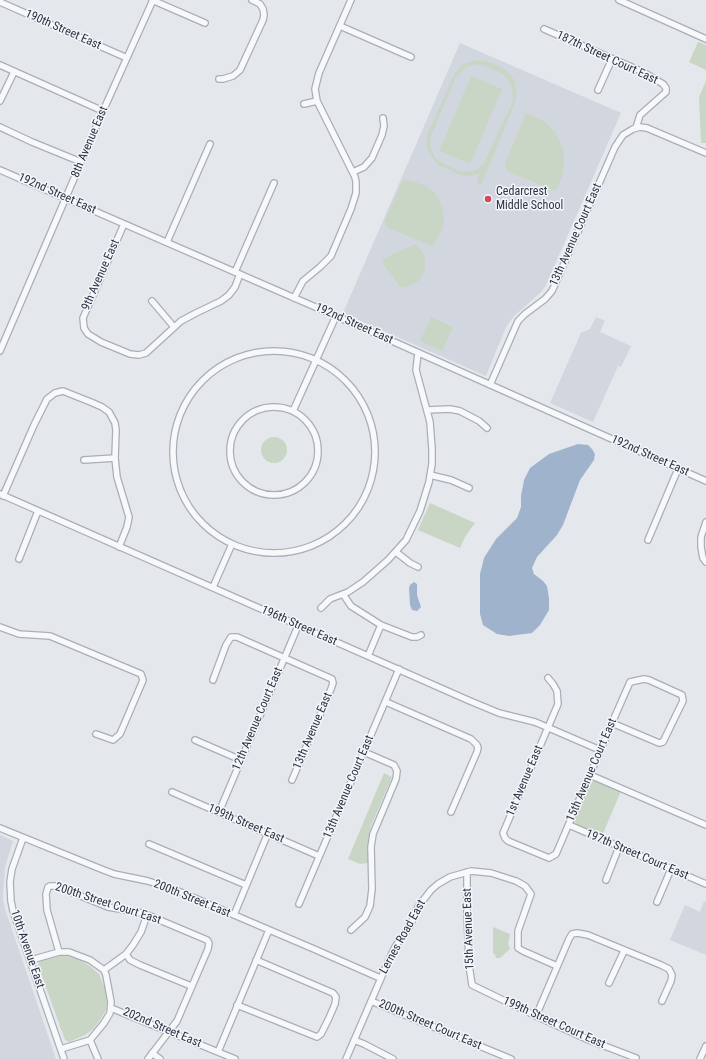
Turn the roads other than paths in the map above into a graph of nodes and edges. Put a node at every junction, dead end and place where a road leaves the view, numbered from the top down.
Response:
1 (152, 0) edge
2 (252, 0) edge
3 (351, 0) edge
4 (619, 0) edge
5 (0, 2) edge
6 (205, 23) dead end
7 (340, 26) junction
8 (544, 30) dead end
9 (706, 39) edge
10 (411, 57) dead end
11 (127, 58) junction
12 (612, 59) junction
13 (0, 65) edge
14 (14, 72) junction
15 (219, 79) dead end
16 (598, 90) dead end
17 (666, 90) joint
18 (0, 101) edge
19 (317, 102) junction
20 (304, 104) dead end
21 (103, 110) junction
22 (383, 118) dead end
23 (0, 127) edge
24 (636, 128) junction
25 (210, 144) dead end
26 (706, 153) edge
27 (81, 162) junction
28 (0, 170) edge
29 (352, 172) junction
30 (274, 183) dead end
31 (66, 198) junction
32 (124, 224) junction
33 (167, 242) junction
34 (237, 273) junction
35 (294, 298) junction
36 (152, 301) dead end
37 (336, 316) junction
38 (174, 327) junction
39 (0, 351) edge
40 (418, 353) junction
41 (316, 360) junction
42 (490, 385) junction
43 (427, 410) junction
44 (293, 411) junction
45 (487, 428) dead end
46 (115, 458) junction
47 (84, 460) dead end
48 (678, 469) junction
49 (430, 474) junction
50 (706, 482) edge
51 (469, 488) dead end
52 (2, 495) edge
53 (38, 511) junction
54 (706, 522) edge
55 (648, 540) dead end
56 (232, 544) junction
57 (119, 546) junction
58 (396, 552) junction
59 (19, 559) dead end
60 (705, 560) edge
61 (418, 567) dead end
62 (213, 587) junction
63 (343, 594) junction
64 (321, 608) dead end
65 (381, 625) junction
66 (298, 626) junction
67 (0, 627) edge
68 (421, 635) dead end
69 (368, 656) junction
70 (285, 658) junction
71 (399, 669) junction
72 (548, 678) dead end
73 (213, 680) dead end
74 (386, 702) junction
75 (612, 723) junction
76 (548, 727) junction
77 (96, 734) dead end
78 (194, 740) dead end
79 (600, 750) junction
80 (364, 752) junction
81 (241, 760) junction
82 (590, 775) junction
83 (292, 780) dead end
84 (172, 792) dead end
85 (219, 812) junction
86 (451, 812) dead end
87 (569, 825) junction
88 (706, 825) edge
89 (0, 828) edge
90 (268, 833) junction
91 (23, 838) junction
92 (149, 844) dead end
93 (619, 847) junction
94 (319, 856) junction
95 (551, 857) joint
96 (671, 869) junction
97 (467, 872) junction
98 (606, 880) dead end
99 (706, 884) edge
100 (246, 885) junction
101 (656, 902) dead end
102 (298, 904) dead end
103 (147, 915) junction
104 (234, 915) junction
105 (269, 930) junction
106 (351, 930) dead end
107 (624, 951) junction
108 (59, 952) junction
109 (126, 954) junction
110 (31, 960) junction
111 (256, 960) junction
112 (557, 966) junction
113 (104, 970) junction
114 (380, 978) junction
115 (609, 983) dead end
116 (192, 986) junction
117 (474, 986) joint
118 (371, 1001) junction
119 (662, 1001) dead end
120 (237, 1005) junction
121 (111, 1008) junction
122 (536, 1016) junction
123 (169, 1031) junction
124 (90, 1040) junction
125 (354, 1040) junction
126 (706, 1046) edge
127 (61, 1049) junction
128 (218, 1052) junction
129 (152, 1053) junction
130 (636, 1058) dead end
131 (64, 1059) edge
132 (98, 1059) edge
133 (148, 1059) edge
134 (160, 1059) edge
135 (235, 1059) edge
136 (346, 1059) edge
137 (393, 1059) edge
138 (511, 1059) edge
139 (700, 1059) edge

1 - 6 street, 8th Avenue East
1 - 11 street, 8th Avenue East
2 - 15 street
3 - 7 street
4 - 9 street
5 - 11 street, 190th Street East
7 - 10 street
7 - 19 street
8 - 12 street, 187th Street Court East
11 - 21 street, 8th Avenue East
12 - 16 street
12 - 17 street, 187th Street Court East
13 - 14 street
14 - 18 street
14 - 21 street
17 - 24 street, 13th Avenue Court East
19 - 20 street
19 - 29 street
21 - 27 street, 8th Avenue East
22 - 29 street
23 - 27 street
24 - 26 street
24 - 42 street, 13th Avenue Court East
25 - 33 street
27 - 31 street, 8th Avenue East
28 - 31 street, 192nd Street East
29 - 35 street
30 - 34 street
31 - 32 street, 192nd Street East
31 - 39 street, 8th Avenue East
32 - 33 street, 192nd Street East
32 - 38 street, 9th Avenue East
33 - 34 street, 192nd Street East
34 - 35 street, 192nd Street East
34 - 38 street
35 - 37 street, 192nd Street East
36 - 38 street
37 - 40 street, 192nd Street East
37 - 41 street
40 - 42 street, 192nd Street East
40 - 43 street
41 - 44 street
41 - 56 street
41 - 56 street
42 - 48 street, 192nd Street East
43 - 45 street
43 - 49 street
44 - 44 street
46 - 47 street
46 - 52 street
46 - 57 street
48 - 50 street, 192nd Street East
48 - 55 street
49 - 51 street
49 - 58 street
52 - 53 street, 196th Street East
53 - 57 street, 196th Street East
53 - 59 street
54 - 60 street
56 - 62 street
57 - 62 street, 196th Street East
58 - 61 street
58 - 63 street
62 - 66 street, 196th Street East
63 - 64 street
63 - 65 street
65 - 68 street
65 - 69 street
66 - 69 street, 196th Street East
66 - 70 street, 12th Avenue Court East
67 - 77 street
69 - 71 street, 196th Street East
70 - 73 street
70 - 81 street, 12th Avenue Court East
70 - 83 street, 13th Avenue East
71 - 74 street, 13th Avenue Court East
71 - 76 street, 196th Street East
72 - 76 street
74 - 80 street, 13th Avenue Court East
74 - 86 street
75 - 75 street, 15th Avenue Court East
75 - 79 street, 15th Avenue Court East
76 - 79 street, 196th Street East
76 - 95 street, 1st Avenue East
78 - 81 street
79 - 82 street, 15th Avenue Court East
80 - 94 street, 13th Avenue Court East
80 - 106 street
81 - 85 street, 12th Avenue Court East
82 - 87 street, 15th Avenue Court East
82 - 88 street
84 - 85 street, 199th Street East
85 - 90 street, 199th Street East
87 - 93 street, 197th Street Court East
87 - 95 street, 15th Avenue Court East
89 - 91 street, 200th Street East
90 - 94 street, 199th Street East
90 - 100 street
91 - 104 street, 200th Street East
91 - 110 street, 10th Avenue East
92 - 100 street
93 - 96 street, 197th Street Court East
93 - 98 street
94 - 102 street, 13th Avenue Court East
96 - 99 street, 197th Street Court East
96 - 101 street
97 - 112 street, Lernes Road East
97 - 114 street, Lernes Road East
97 - 117 street, 15th Avenue East
100 - 104 street
103 - 108 street, 200th Street Court East
103 - 109 street
103 - 116 street, 200th Street Court East
104 - 105 street, 200th Street East
105 - 111 street
105 - 114 street, 200th Street East
107 - 112 street
107 - 115 street
107 - 119 street
108 - 110 street
108 - 113 street
109 - 113 street
109 - 116 street
110 - 127 street, 10th Avenue East
111 - 120 street
111 - 120 street
112 - 122 street
113 - 121 street
114 - 118 street, Lernes Road East
116 - 123 street
117 - 122 street, 199th Street Court East
118 - 125 street, Lernes Road East
118 - 138 street, 200th Street Court East
120 - 128 street
121 - 123 street, 202nd Street East
121 - 124 street
122 - 130 street, 199th Street Court East
123 - 128 street, 202nd Street East
123 - 129 street
124 - 127 street
124 - 132 street
125 - 136 street, Lernes Road East
125 - 137 street
126 - 139 street
127 - 131 street, 10th Avenue East
128 - 135 street, 202nd Street East
129 - 133 street
129 - 134 street

